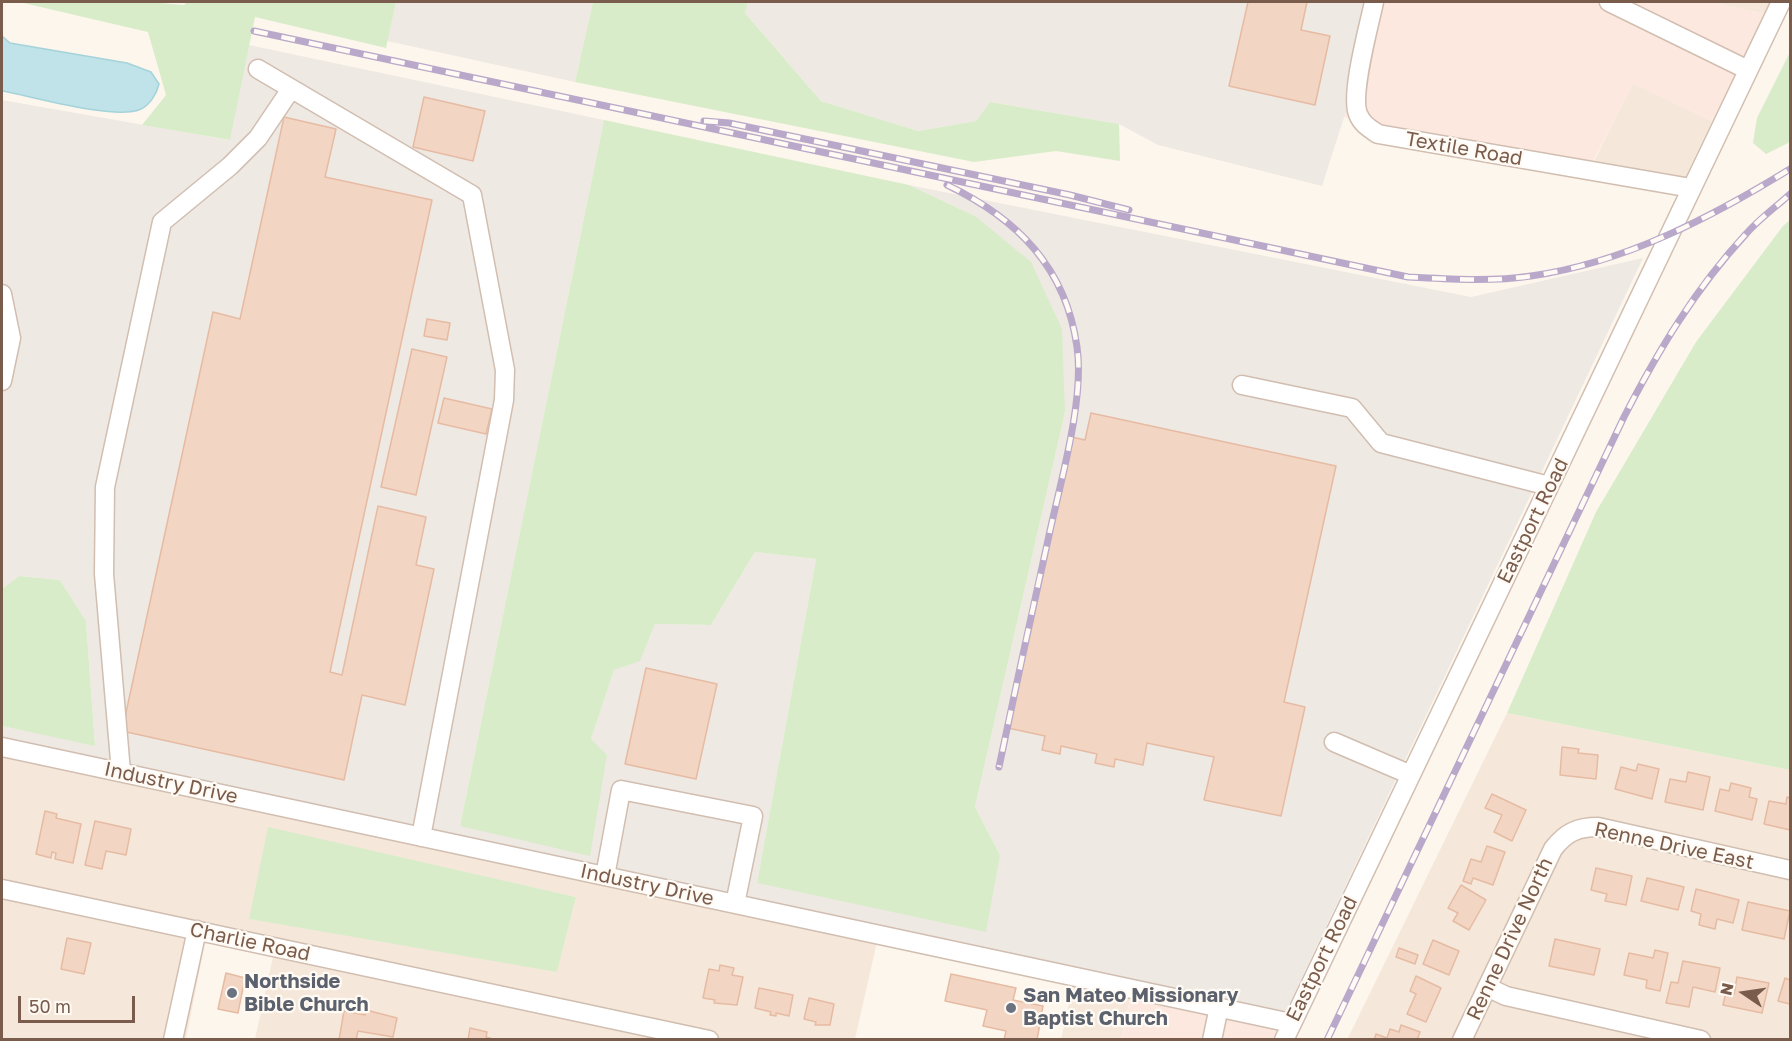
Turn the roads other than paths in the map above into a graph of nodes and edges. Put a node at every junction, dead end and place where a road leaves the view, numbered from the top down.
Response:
1 (1374, 2) edge
2 (1610, 2) edge
3 (1781, 2) edge
4 (258, 69) dead end
5 (1748, 70) junction
6 (291, 89) junction
7 (1691, 188) junction
8 (2, 294) edge
9 (2, 381) edge
10 (1242, 385) dead end
11 (1549, 486) junction
12 (1334, 742) dead end
13 (2, 747) edge
14 (121, 772) junction
15 (1411, 775) junction
16 (421, 837) junction
17 (1561, 839) joint
18 (1791, 870) edge
19 (604, 876) junction
20 (2, 889) edge
21 (735, 904) junction
22 (197, 930) junction
23 (1487, 987) junction
24 (1219, 1007) junction
25 (1288, 1031) edge
26 (173, 1040) edge
27 (709, 1040) edge
28 (1212, 1040) edge
29 (1462, 1040) edge
30 (1701, 1040) edge

1 - 7 street, Textile Road
2 - 5 street
3 - 5 street, Eastport Road
4 - 6 street
5 - 7 street, Eastport Road
6 - 14 street
6 - 16 street
7 - 11 street, Eastport Road
8 - 9 street
10 - 11 street
11 - 15 street, Eastport Road
12 - 15 street
13 - 14 street, Industry Drive
14 - 16 street, Industry Drive
15 - 25 street, Eastport Road
16 - 19 street, Industry Drive
17 - 18 street, Renne Drive East
17 - 23 street, Renne Drive North
19 - 21 street, Industry Drive
19 - 21 street
20 - 22 street, Charlie Road
21 - 24 street, Industry Drive
22 - 26 street
22 - 27 street, Charlie Road
23 - 29 street, Renne Drive North
23 - 30 street
24 - 25 street, Industry Drive
24 - 28 street

